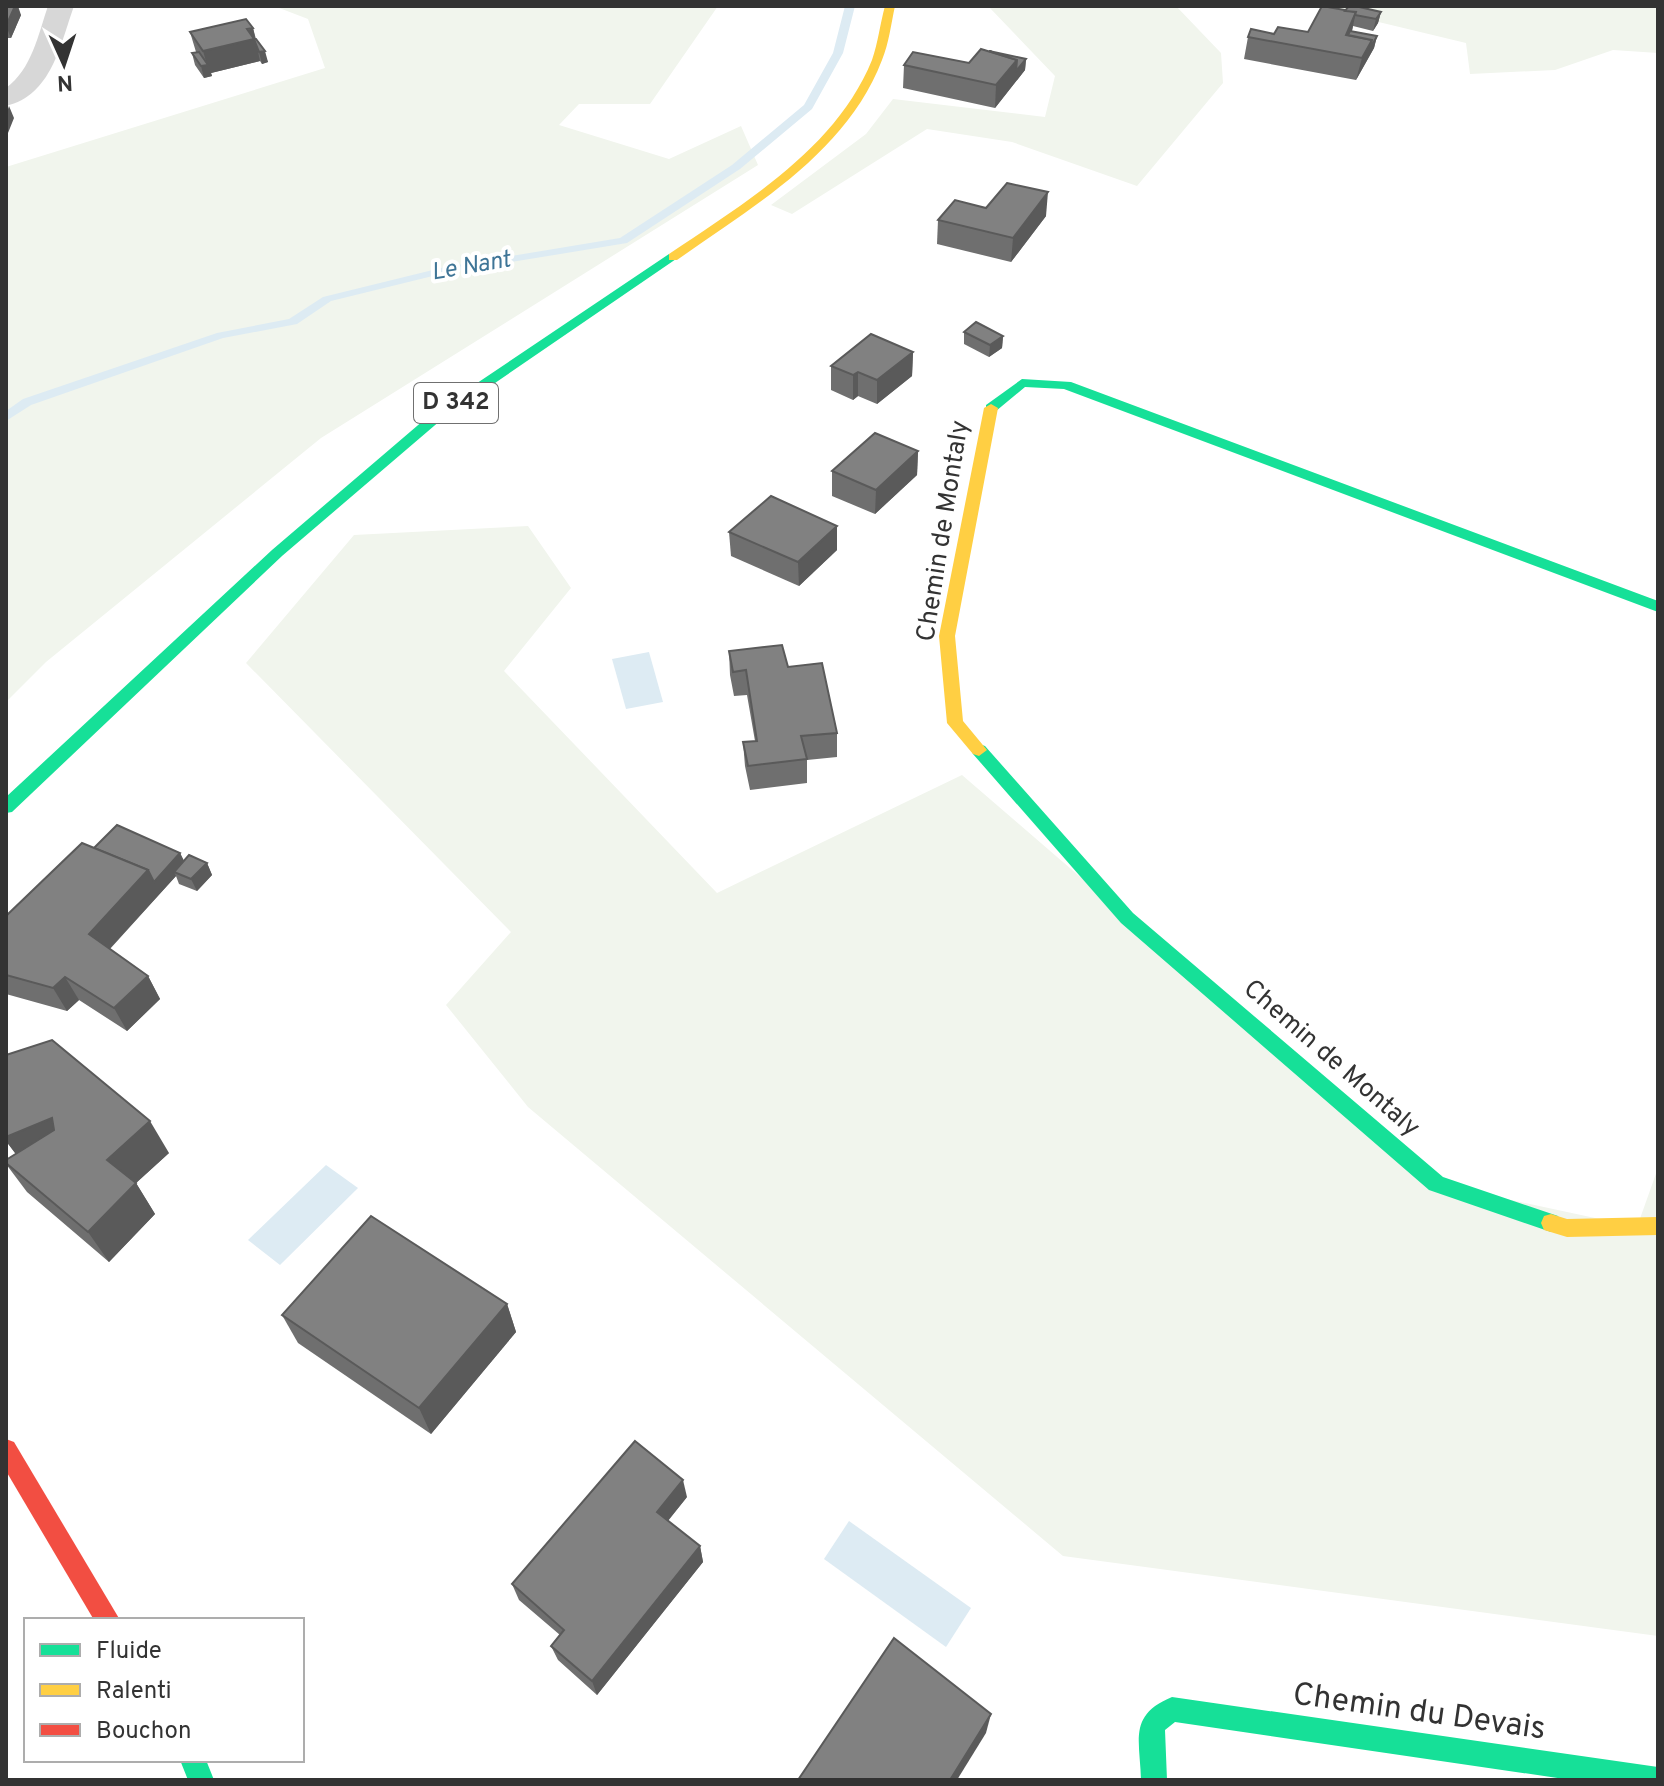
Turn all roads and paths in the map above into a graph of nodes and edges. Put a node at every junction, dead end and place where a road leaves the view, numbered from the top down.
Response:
1 (61, 6) edge
2 (890, 6) edge
3 (6, 98) edge
4 (1658, 607) edge
5 (6, 807) edge
6 (1658, 1226) edge
7 (6, 1450) edge
8 (107, 1618) edge
9 (1575, 1772) edge
10 (1154, 1780) edge
11 (1658, 1780) edge

1 - 3 street
2 - 5 street, D 342
4 - 6 street, Chemin de Montaly
7 - 8 street
9 - 10 street, Chemin du Devais
9 - 11 street, Chemin du Devais

